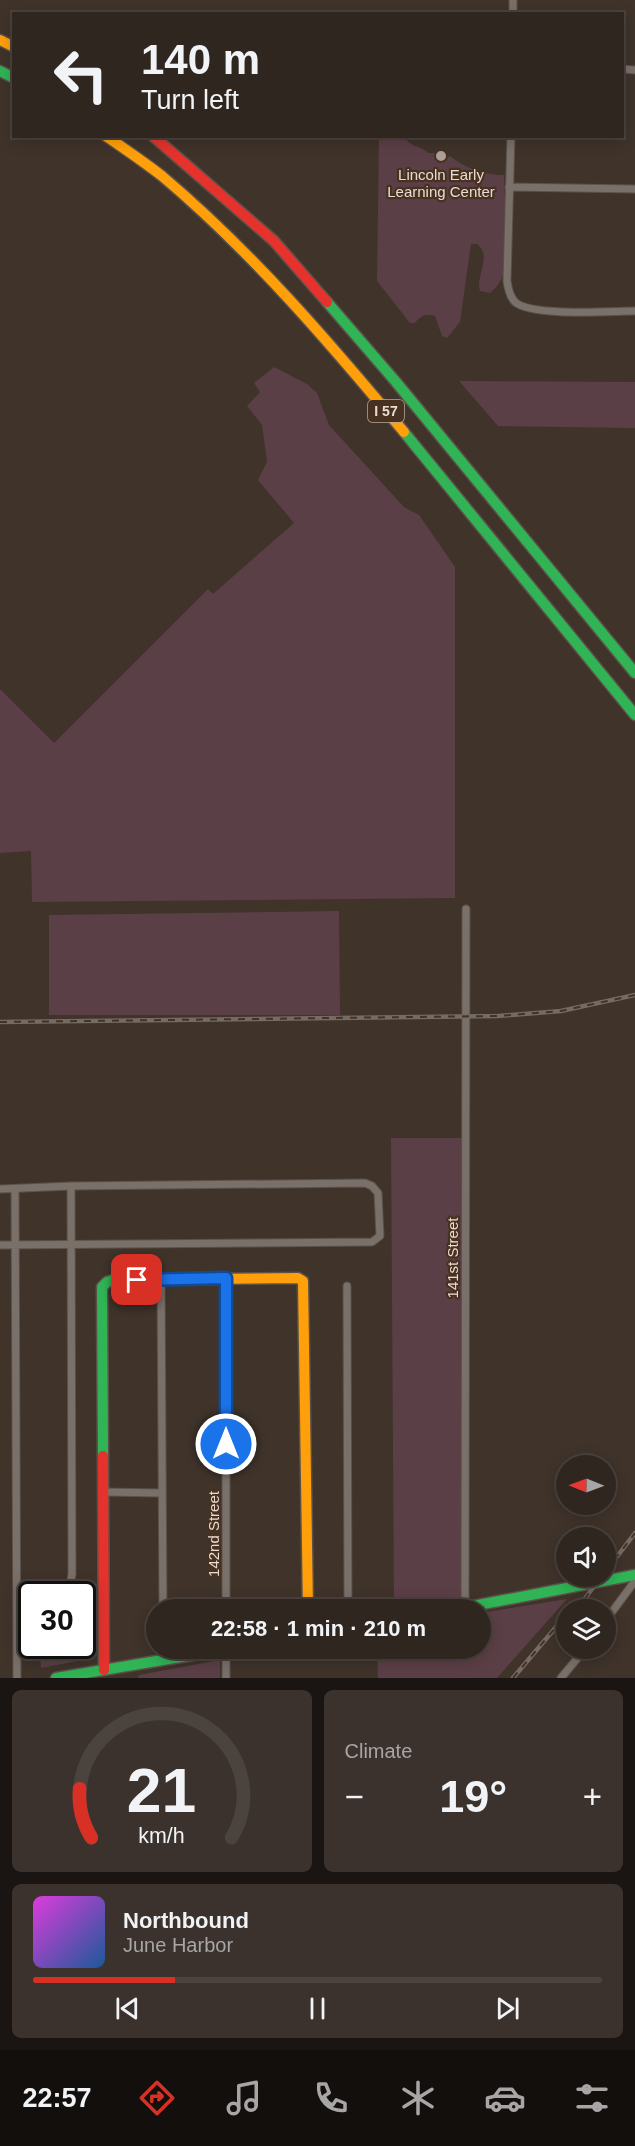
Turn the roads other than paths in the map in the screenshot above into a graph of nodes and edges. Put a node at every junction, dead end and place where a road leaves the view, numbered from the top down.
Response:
1 (109, 138) edge
2 (155, 138) edge
3 (511, 138) edge
4 (509, 187) junction
5 (635, 189) edge
6 (635, 311) edge
7 (635, 673) edge
8 (635, 715) edge
9 (466, 909) dead end
10 (71, 1186) junction
11 (0, 1189) edge
12 (15, 1189) junction
13 (0, 1245) edge
14 (15, 1245) junction
15 (70, 1245) junction
16 (226, 1278) junction
17 (161, 1279) junction
18 (347, 1286) dead end
19 (103, 1492) junction
20 (161, 1493) junction
21 (635, 1575) edge
22 (635, 1581) edge
23 (16, 1589) junction
24 (163, 1599) edge
25 (226, 1599) edge
26 (308, 1599) edge
27 (348, 1599) edge
28 (465, 1599) edge
29 (491, 1602) edge
30 (616, 1607) edge
31 (146, 1659) edge
32 (228, 1659) edge
33 (576, 1659) edge
34 (104, 1670) junction
35 (17, 1678) edge
36 (56, 1678) edge
37 (226, 1678) edge
38 (561, 1678) edge

1 - 8 main road, I 57
2 - 7 main road, I 57
3 - 4 street
4 - 5 street
4 - 6 street
9 - 28 street, 141st Street
10 - 12 street
10 - 15 street
10 - 15 street
11 - 12 street
12 - 14 street
13 - 14 street
14 - 15 street
14 - 23 street
15 - 23 street
16 - 17 main road
16 - 25 street, 142nd Street
16 - 26 main road
17 - 19 main road
17 - 20 street
18 - 27 street
19 - 20 street
19 - 34 main road
20 - 24 street
21 - 29 main road
22 - 30 street
23 - 35 street
31 - 34 main road
32 - 37 street
33 - 38 street
34 - 36 main road

